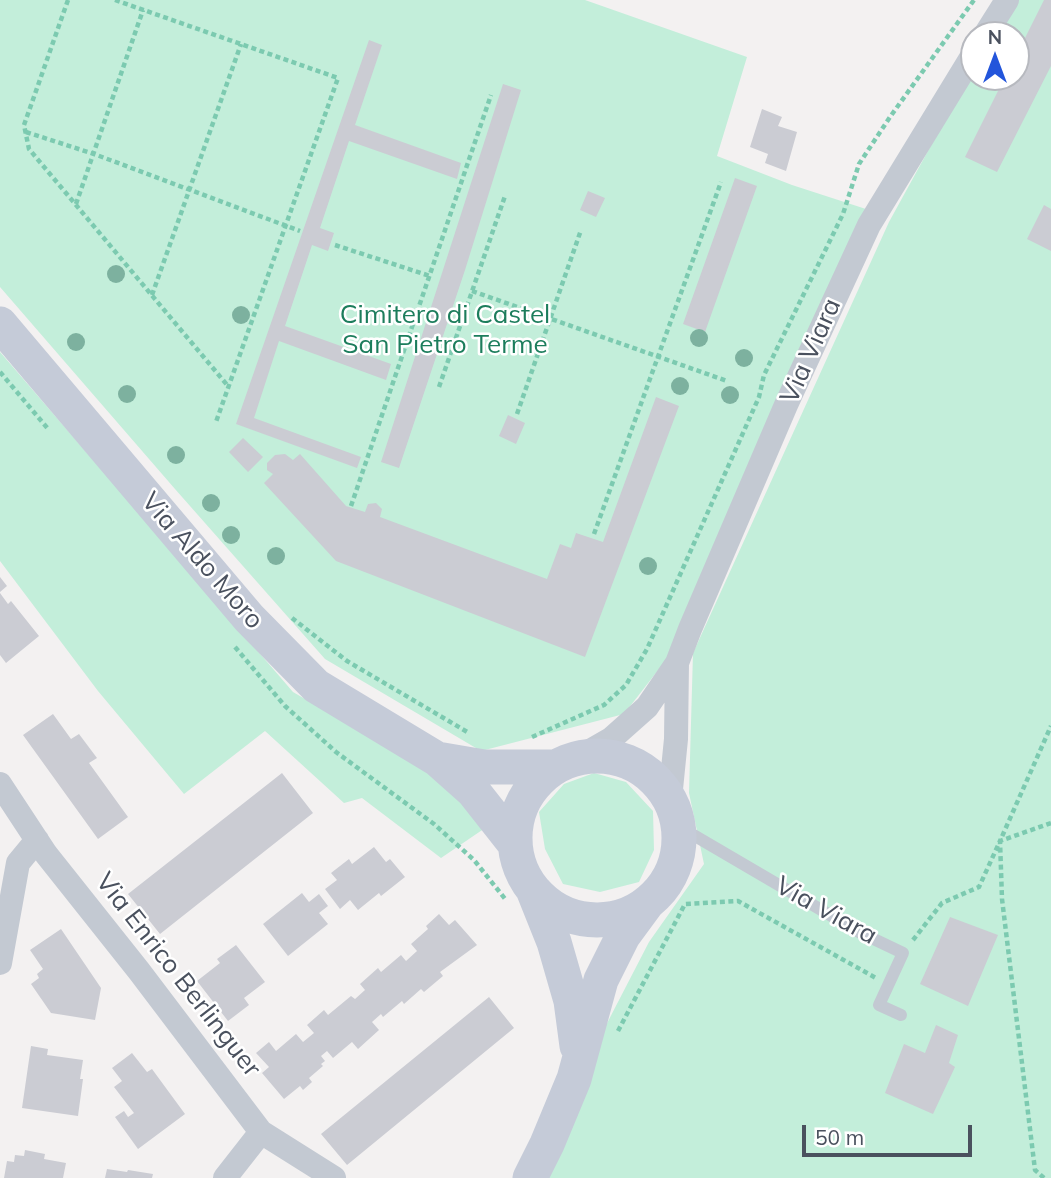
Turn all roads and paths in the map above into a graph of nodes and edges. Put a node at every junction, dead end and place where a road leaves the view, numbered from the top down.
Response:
1 (68, 0) edge
2 (115, 0) edge
3 (974, 0) edge
4 (1007, 0) edge
5 (143, 10) junction
6 (994, 21) edge
7 (241, 44) junction
8 (960, 76) edge
9 (491, 94) dead end
10 (26, 132) junction
11 (94, 154) junction
12 (721, 182) dead end
13 (190, 190) junction
14 (505, 196) dead end
15 (76, 204) junction
16 (286, 225) junction
17 (581, 230) dead end
18 (300, 231) dead end
19 (335, 245) dead end
20 (430, 276) junction
21 (472, 291) junction
22 (152, 295) junction
23 (550, 318) junction
24 (0, 324) edge
25 (659, 357) junction
26 (727, 381) dead end
27 (228, 386) junction
28 (439, 387) dead end
29 (517, 414) dead end
30 (216, 422) dead end
31 (351, 506) dead end
32 (594, 534) dead end
33 (265, 634) junction
34 (677, 663) junction
35 (1051, 726) edge
36 (478, 736) dead end
37 (522, 739) dead end
38 (437, 759) junction
39 (566, 762) junction
40 (0, 784) edge
41 (674, 813) junction
42 (1051, 823) edge
43 (37, 840) junction
44 (1000, 841) junction
45 (514, 843) junction
46 (533, 891) junction
47 (648, 902) junction
48 (903, 953) junction
49 (0, 963) edge
50 (888, 985) junction
51 (901, 1015) dead end
52 (617, 1035) dead end
53 (579, 1056) junction
54 (261, 1132) junction
55 (225, 1178) edge
56 (334, 1178) edge
57 (530, 1178) edge
58 (1044, 1178) edge

1 - 10 path
2 - 5 path
3 - 37 path
4 - 6 street
5 - 7 path
5 - 11 path
7 - 13 path
7 - 16 path
8 - 34 street, Via Viara
9 - 20 path
10 - 11 path
10 - 15 path
11 - 13 path
11 - 15 path
12 - 25 path
13 - 16 path
13 - 22 path
14 - 21 path
15 - 22 path
16 - 18 path
16 - 27 path
17 - 23 path
19 - 20 path
20 - 31 path
21 - 23 path
21 - 28 path
22 - 27 path
23 - 25 path
23 - 29 path
24 - 33 main road, Via Aldo Moro
25 - 26 path
25 - 32 path
27 - 30 path
33 - 36 path
33 - 38 main road, Via Aldo Moro
34 - 39 street, Via Viara
34 - 41 street, Via Viara
35 - 44 path
38 - 39 main road, Via Aldo Moro
38 - 45 main road, Via Aldo Moro
39 - 41 main road
39 - 45 main road
40 - 43 street, Via Enrico Berlinguer
41 - 47 main road
41 - 48 lane, Via Viara
42 - 44 path
43 - 49 street
43 - 54 street, Via Enrico Berlinguer
44 - 48 path
44 - 58 path
45 - 46 main road
46 - 47 main road
46 - 53 main road
47 - 53 main road
48 - 50 lane, Via Viara
50 - 51 lane, Via Viara
50 - 52 path
53 - 57 main road
54 - 55 street
54 - 56 street, Via Enrico Berlinguer

